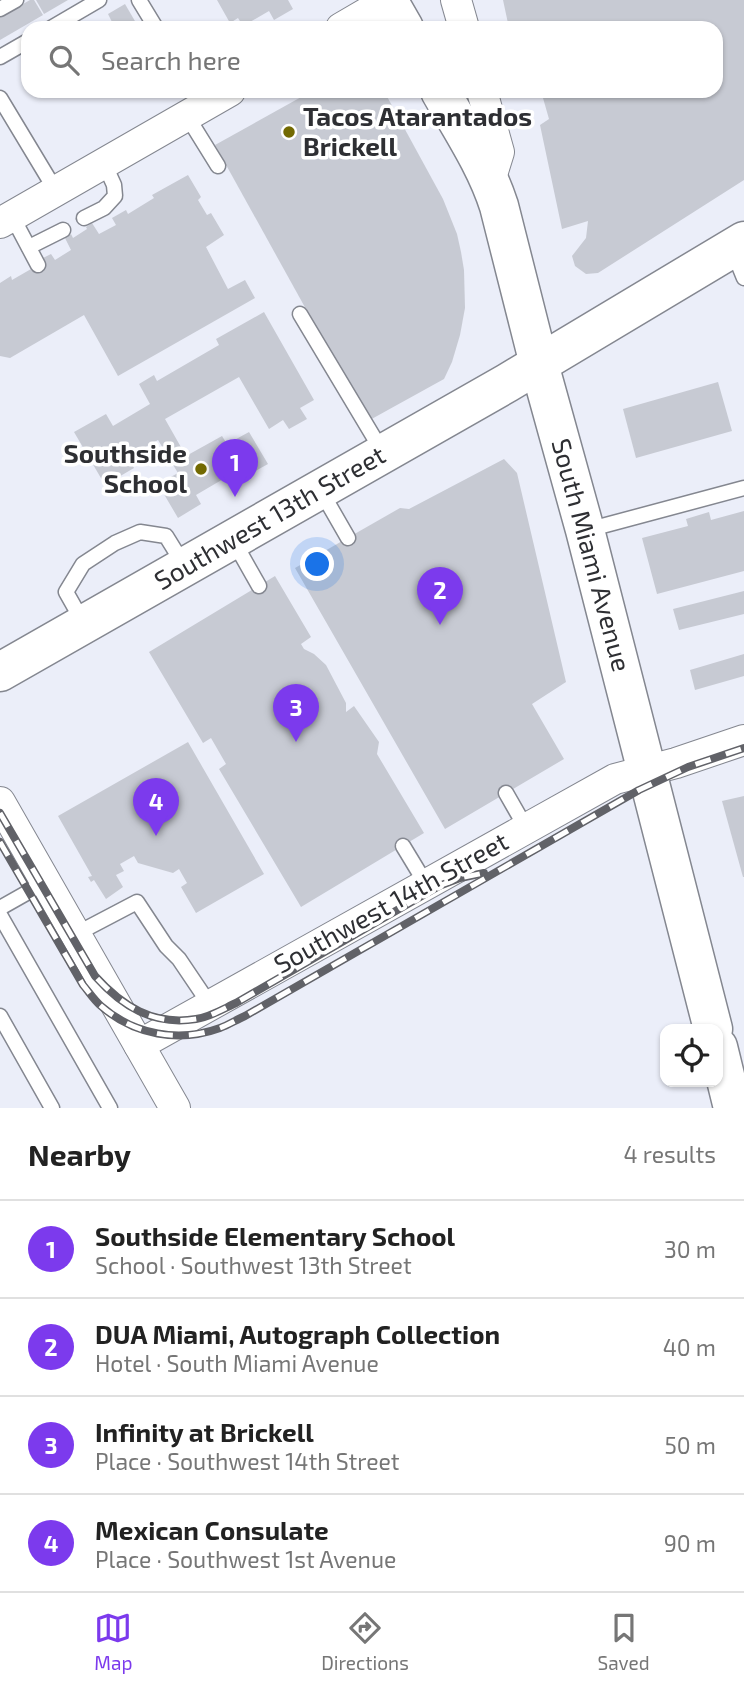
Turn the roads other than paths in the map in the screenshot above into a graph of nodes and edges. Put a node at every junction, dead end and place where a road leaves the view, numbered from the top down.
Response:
1 (16, 0) edge
2 (99, 0) edge
3 (139, 0) edge
4 (389, 0) edge
5 (456, 0) edge
6 (0, 9) edge
7 (63, 21) edge
8 (152, 21) edge
9 (353, 21) edge
10 (400, 21) edge
11 (462, 21) edge
12 (21, 45) edge
13 (0, 57) edge
14 (0, 98) edge
15 (444, 98) edge
16 (484, 98) edge
17 (195, 104) edge
18 (104, 163) junction
19 (218, 166) dead end
20 (490, 181) junction
21 (56, 191) junction
22 (84, 218) dead end
23 (6, 219) edge
24 (63, 230) dead end
25 (29, 247) junction
26 (740, 256) edge
27 (38, 265) dead end
28 (300, 314) dead end
29 (540, 364) junction
30 (383, 453) junction
31 (744, 488) edge
32 (320, 489) junction
33 (585, 530) junction
34 (348, 538) dead end
35 (233, 539) junction
36 (185, 566) junction
37 (259, 586) dead end
38 (84, 625) junction
39 (0, 672) edge
40 (744, 740) edge
41 (647, 770) junction
42 (506, 793) dead end
43 (0, 802) edge
44 (526, 828) junction
45 (403, 846) dead end
46 (46, 882) junction
47 (426, 884) junction
48 (0, 908) edge
49 (0, 915) edge
50 (76, 934) junction
51 (210, 1005) junction
52 (0, 1016) edge
53 (712, 1024) edge
54 (139, 1045) junction
55 (723, 1067) edge
56 (52, 1108) edge
57 (110, 1108) edge
58 (175, 1108) edge
59 (733, 1108) edge

1 - 6 lane
2 - 7 lane
3 - 8 lane
4 - 9 street
4 - 10 main road
5 - 11 street
12 - 13 lane
14 - 21 lane
15 - 20 main road, South Miami Avenue
16 - 20 street
17 - 18 street
17 - 19 lane
18 - 21 street
18 - 22 lane
20 - 29 main road, South Miami Avenue
21 - 23 street
23 - 25 lane
24 - 25 lane
25 - 27 lane
26 - 29 main road, Southwest 13th Street
28 - 30 lane
29 - 30 main road, Southwest 13th Street
29 - 33 main road, South Miami Avenue
30 - 32 main road, Southwest 13th Street
31 - 33 lane
32 - 34 lane
32 - 35 main road, Southwest 13th Street
33 - 41 main road, South Miami Avenue
35 - 36 main road, Southwest 13th Street
35 - 37 lane
36 - 38 main road, Southwest 13th Street
36 - 38 lane
38 - 39 main road, Southwest 13th Street
40 - 41 street, Southwest 14th Street
41 - 44 street, Southwest 14th Street
41 - 53 main road, South Miami Avenue
42 - 44 lane
43 - 46 street
44 - 47 street, Southwest 14th Street
45 - 47 lane
46 - 48 lane
46 - 50 street
47 - 51 street, Southwest 14th Street
49 - 57 lane
50 - 51 lane
50 - 54 street
51 - 54 street, Southwest 14th Street
52 - 56 lane
54 - 58 street
55 - 59 main road

